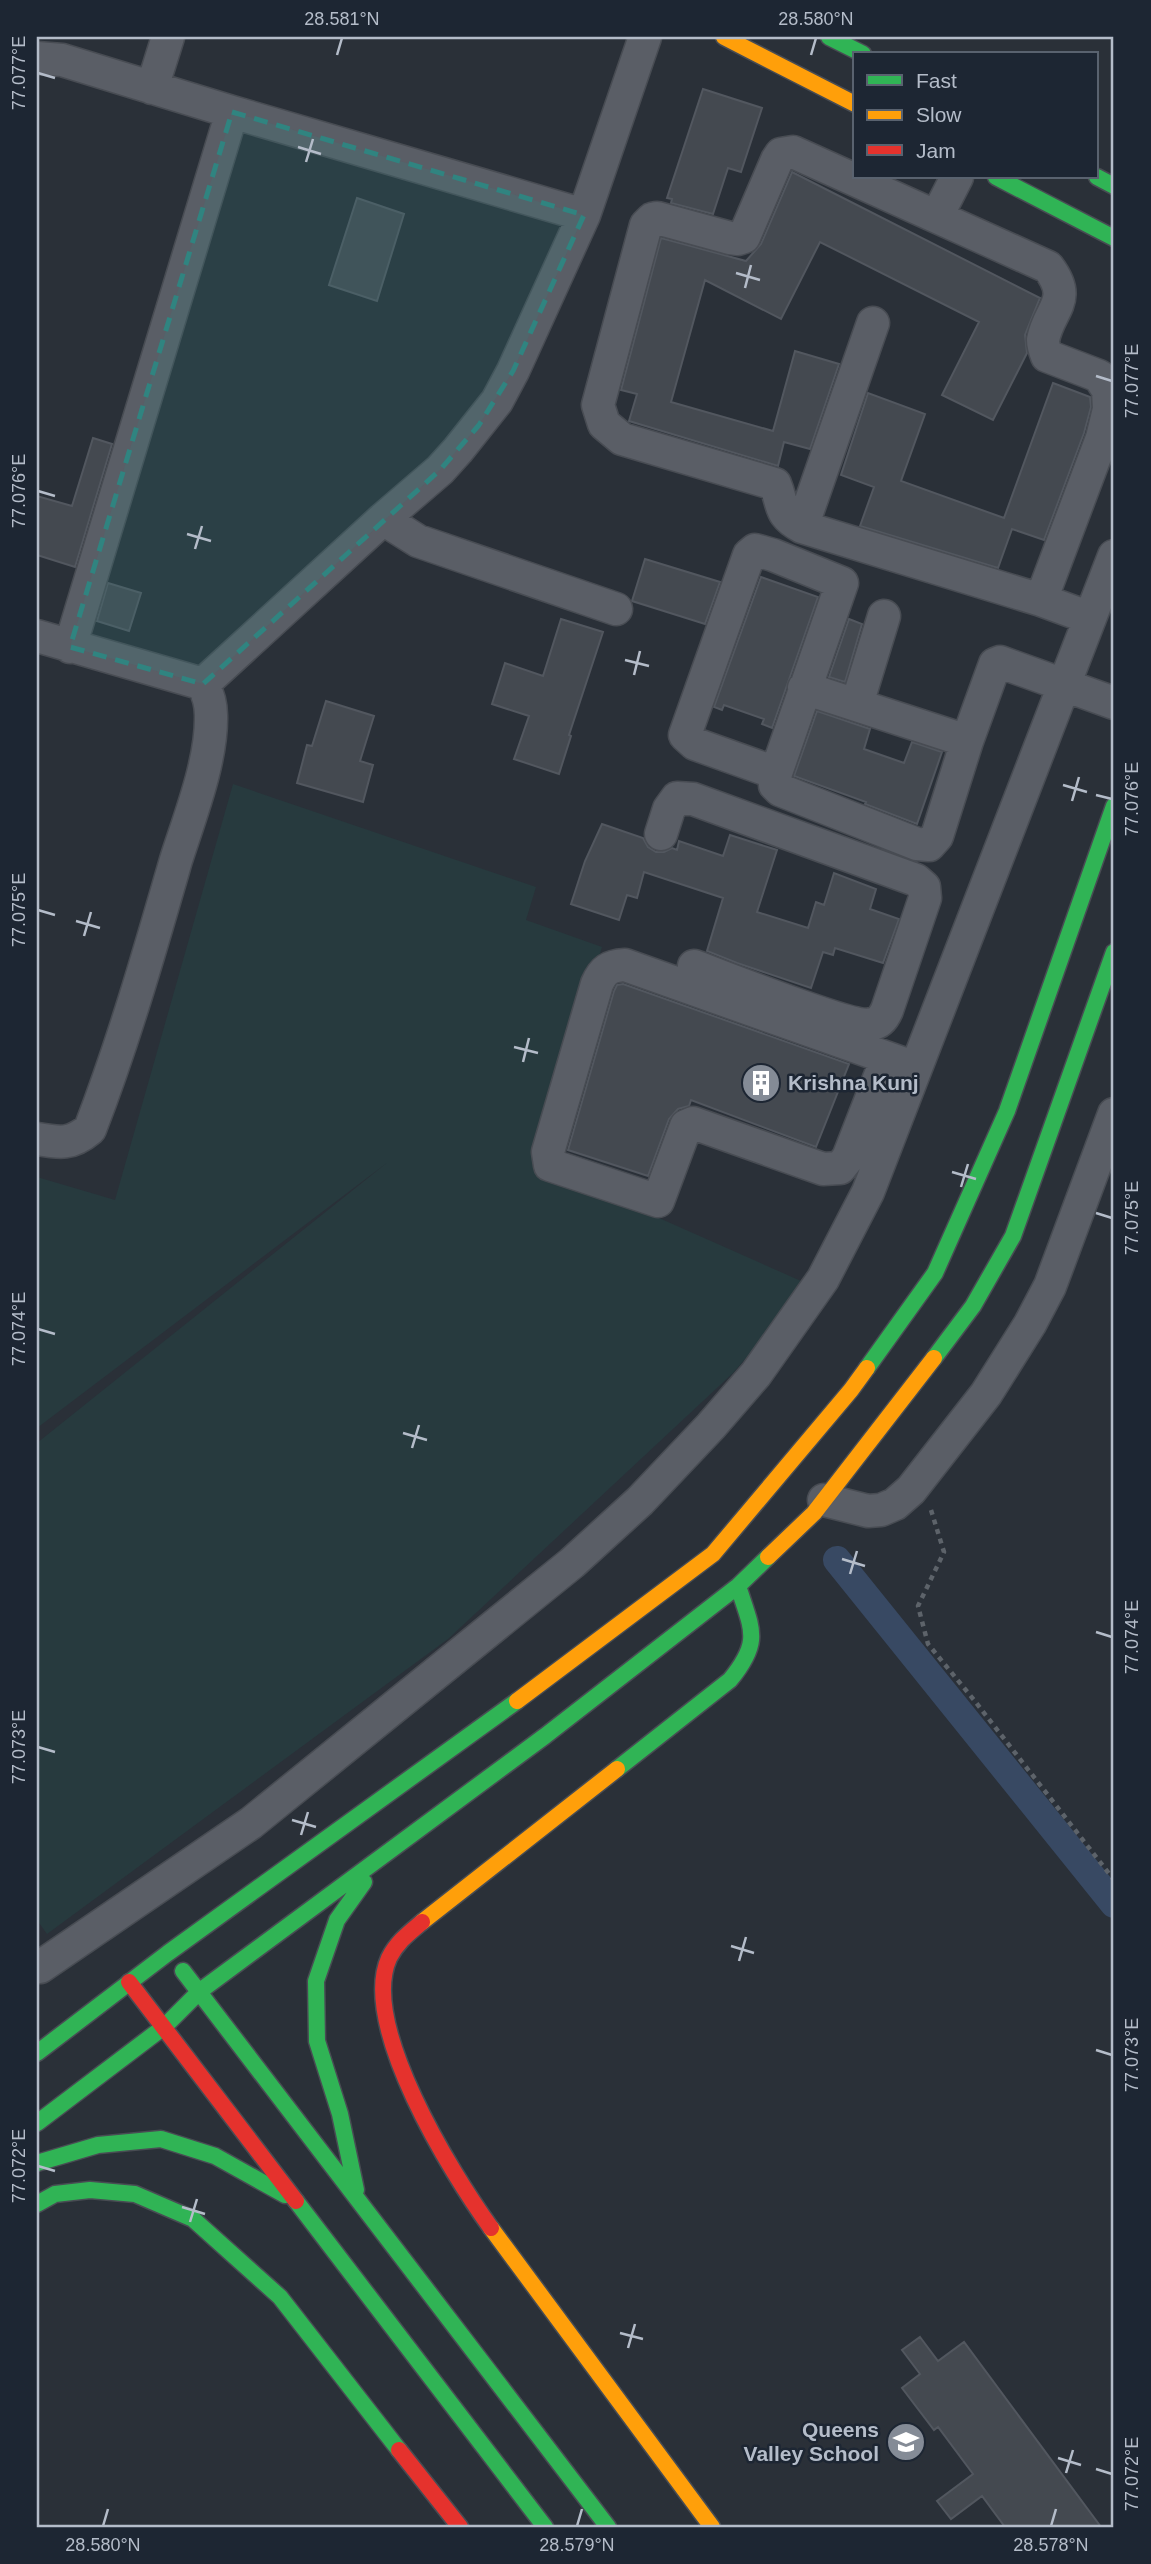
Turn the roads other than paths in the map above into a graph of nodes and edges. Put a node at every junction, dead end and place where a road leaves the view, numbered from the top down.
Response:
1 (167, 37) edge
2 (645, 37) edge
3 (724, 37) edge
4 (830, 37) edge
5 (859, 52) edge
6 (37, 58) edge
7 (152, 88) junction
8 (853, 103) edge
9 (232, 112) junction
10 (956, 178) edge
11 (998, 178) edge
12 (1098, 178) edge
13 (1114, 186) edge
14 (584, 215) junction
15 (937, 216) junction
16 (1114, 237) edge
17 (873, 323) dead end
18 (383, 519) junction
19 (802, 527) junction
20 (1114, 556) edge
21 (1041, 600) junction
22 (616, 609) dead end
23 (884, 616) dead end
24 (1090, 618) junction
25 (37, 636) edge
26 (70, 647) junction
27 (203, 684) junction
28 (1065, 685) junction
29 (804, 688) junction
30 (1114, 703) edge
31 (857, 704) junction
32 (967, 741) junction
33 (776, 773) junction
34 (1114, 806) edge
35 (661, 834) dead end
36 (1114, 952) edge
37 (694, 966) dead end
38 (883, 1018) junction
39 (928, 1036) junction
40 (902, 1063) junction
41 (1114, 1114) edge
42 (37, 1139) edge
43 (824, 1500) junction
44 (738, 1586) junction
45 (384, 1855) junction
46 (168, 1953) junction
47 (38, 1967) edge
48 (129, 1982) junction
49 (200, 1991) junction
50 (165, 2026) junction
51 (37, 2053) edge
52 (37, 2123) edge
53 (37, 2163) edge
54 (358, 2199) junction
55 (299, 2203) junction
56 (37, 2204) edge
57 (460, 2527) edge
58 (545, 2527) edge
59 (608, 2527) edge
60 (712, 2527) edge

1 - 7 street
2 - 14 street
3 - 8 main road
4 - 5 main road
6 - 7 street
7 - 9 street
9 - 14 street
9 - 26 street
10 - 15 street
11 - 16 main road
12 - 13 main road
14 - 18 street
15 - 19 street
15 - 21 street
17 - 19 street
18 - 22 street
18 - 27 street
19 - 21 street
20 - 24 street
21 - 24 street
23 - 31 street
24 - 28 street
25 - 26 street
26 - 27 street
27 - 42 street
28 - 30 street
28 - 32 street
28 - 39 street
29 - 31 street
29 - 33 street
29 - 33 street
31 - 32 street
32 - 33 street
34 - 46 main road
35 - 38 street
36 - 43 main road
37 - 38 street
38 - 39 street
39 - 40 street
40 - 40 street
40 - 47 street
41 - 43 street
43 - 44 main road
44 - 45 main road
44 - 60 main road
45 - 49 main road
45 - 54 main road
46 - 48 main road
46 - 49 main road
48 - 50 main road
48 - 51 main road
49 - 50 main road
49 - 54 main road
50 - 52 main road
50 - 55 main road
53 - 55 main road
54 - 59 main road
55 - 58 main road
56 - 57 main road

